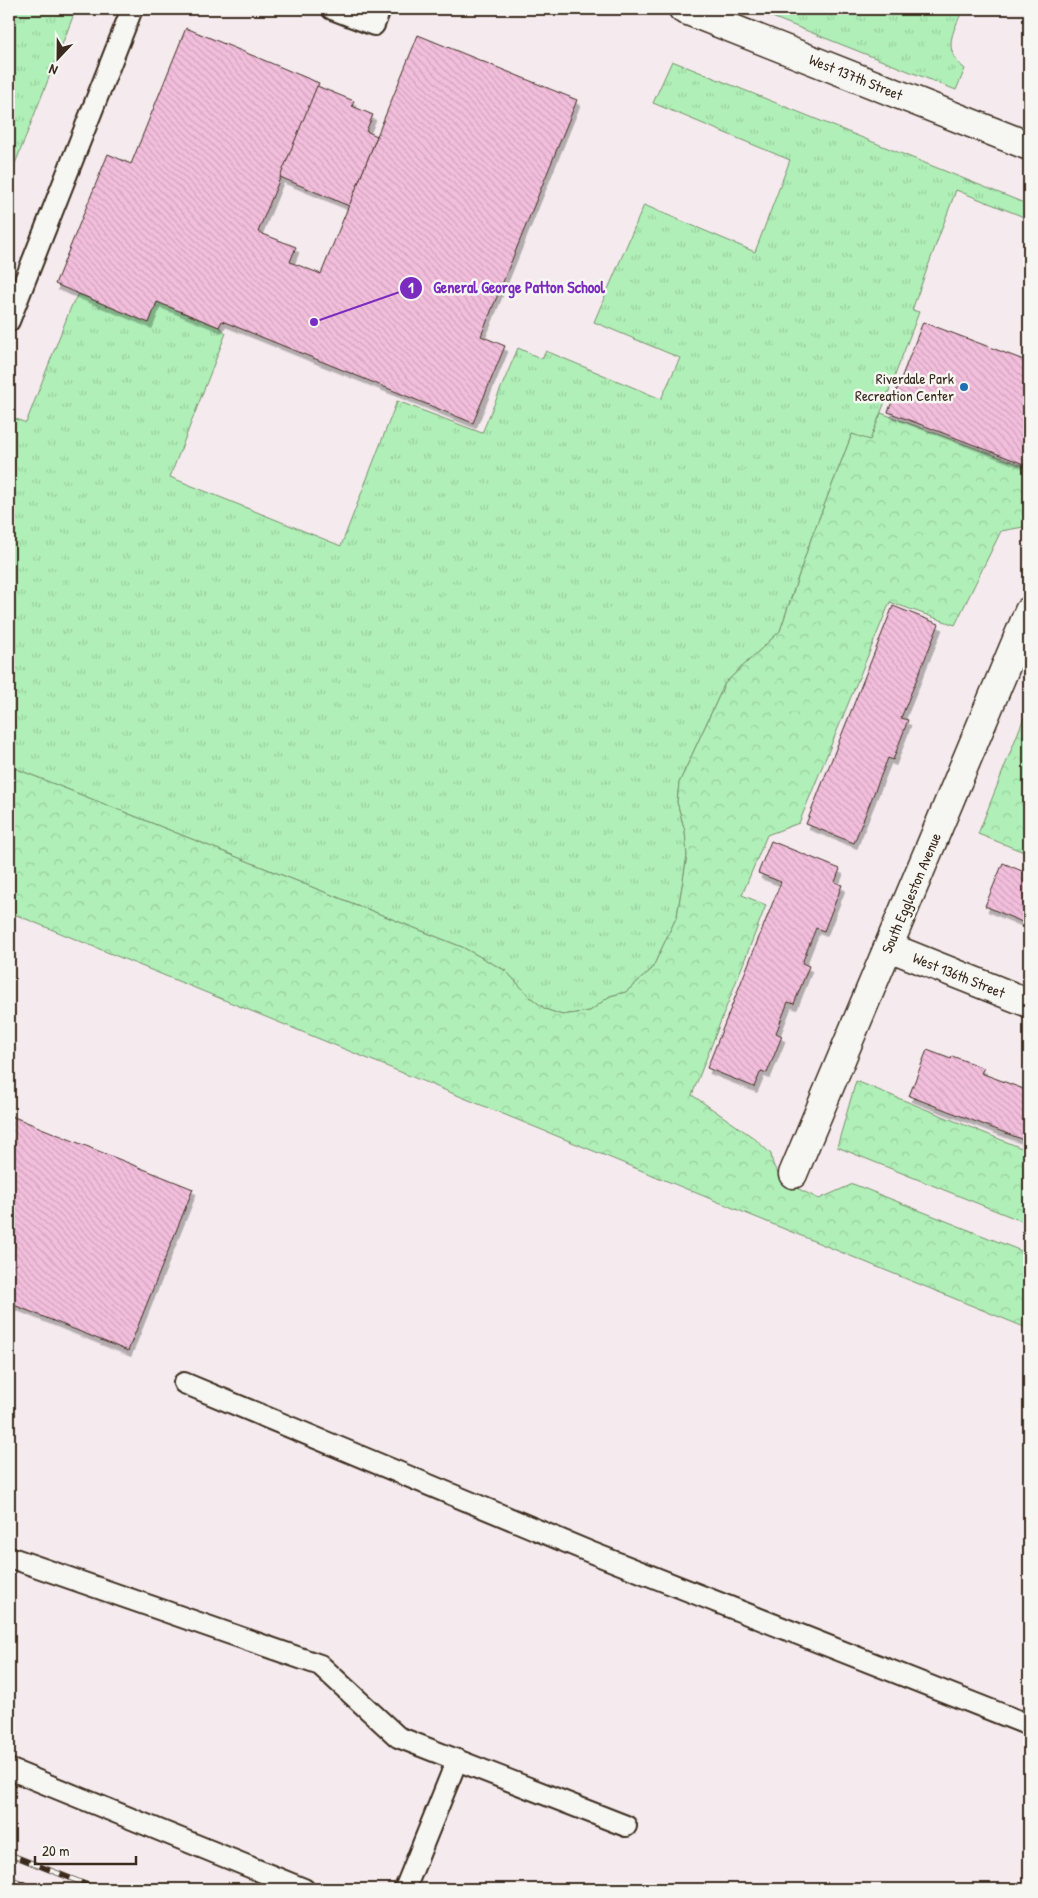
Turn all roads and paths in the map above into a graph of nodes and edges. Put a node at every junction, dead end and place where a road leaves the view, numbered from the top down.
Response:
1 (132, 9) edge
2 (332, 9) edge
3 (380, 9) edge
4 (684, 9) edge
5 (1029, 146) edge
6 (9, 321) edge
7 (1029, 611) edge
8 (889, 946) junction
9 (1029, 1003) edge
10 (793, 1174) dead end
11 (184, 1382) dead end
12 (9, 1557) edge
13 (1029, 1725) edge
14 (457, 1760) junction
15 (9, 1769) edge
16 (626, 1826) dead end
17 (304, 1889) edge
18 (405, 1889) edge

1 - 6 lane
2 - 3 lane
4 - 5 street, West 137th Street
7 - 8 street, South Eggleston Avenue
8 - 9 street, West 136th Street
8 - 10 street, South Eggleston Avenue
11 - 13 lane
12 - 14 lane
14 - 16 lane
14 - 18 lane
15 - 17 lane

